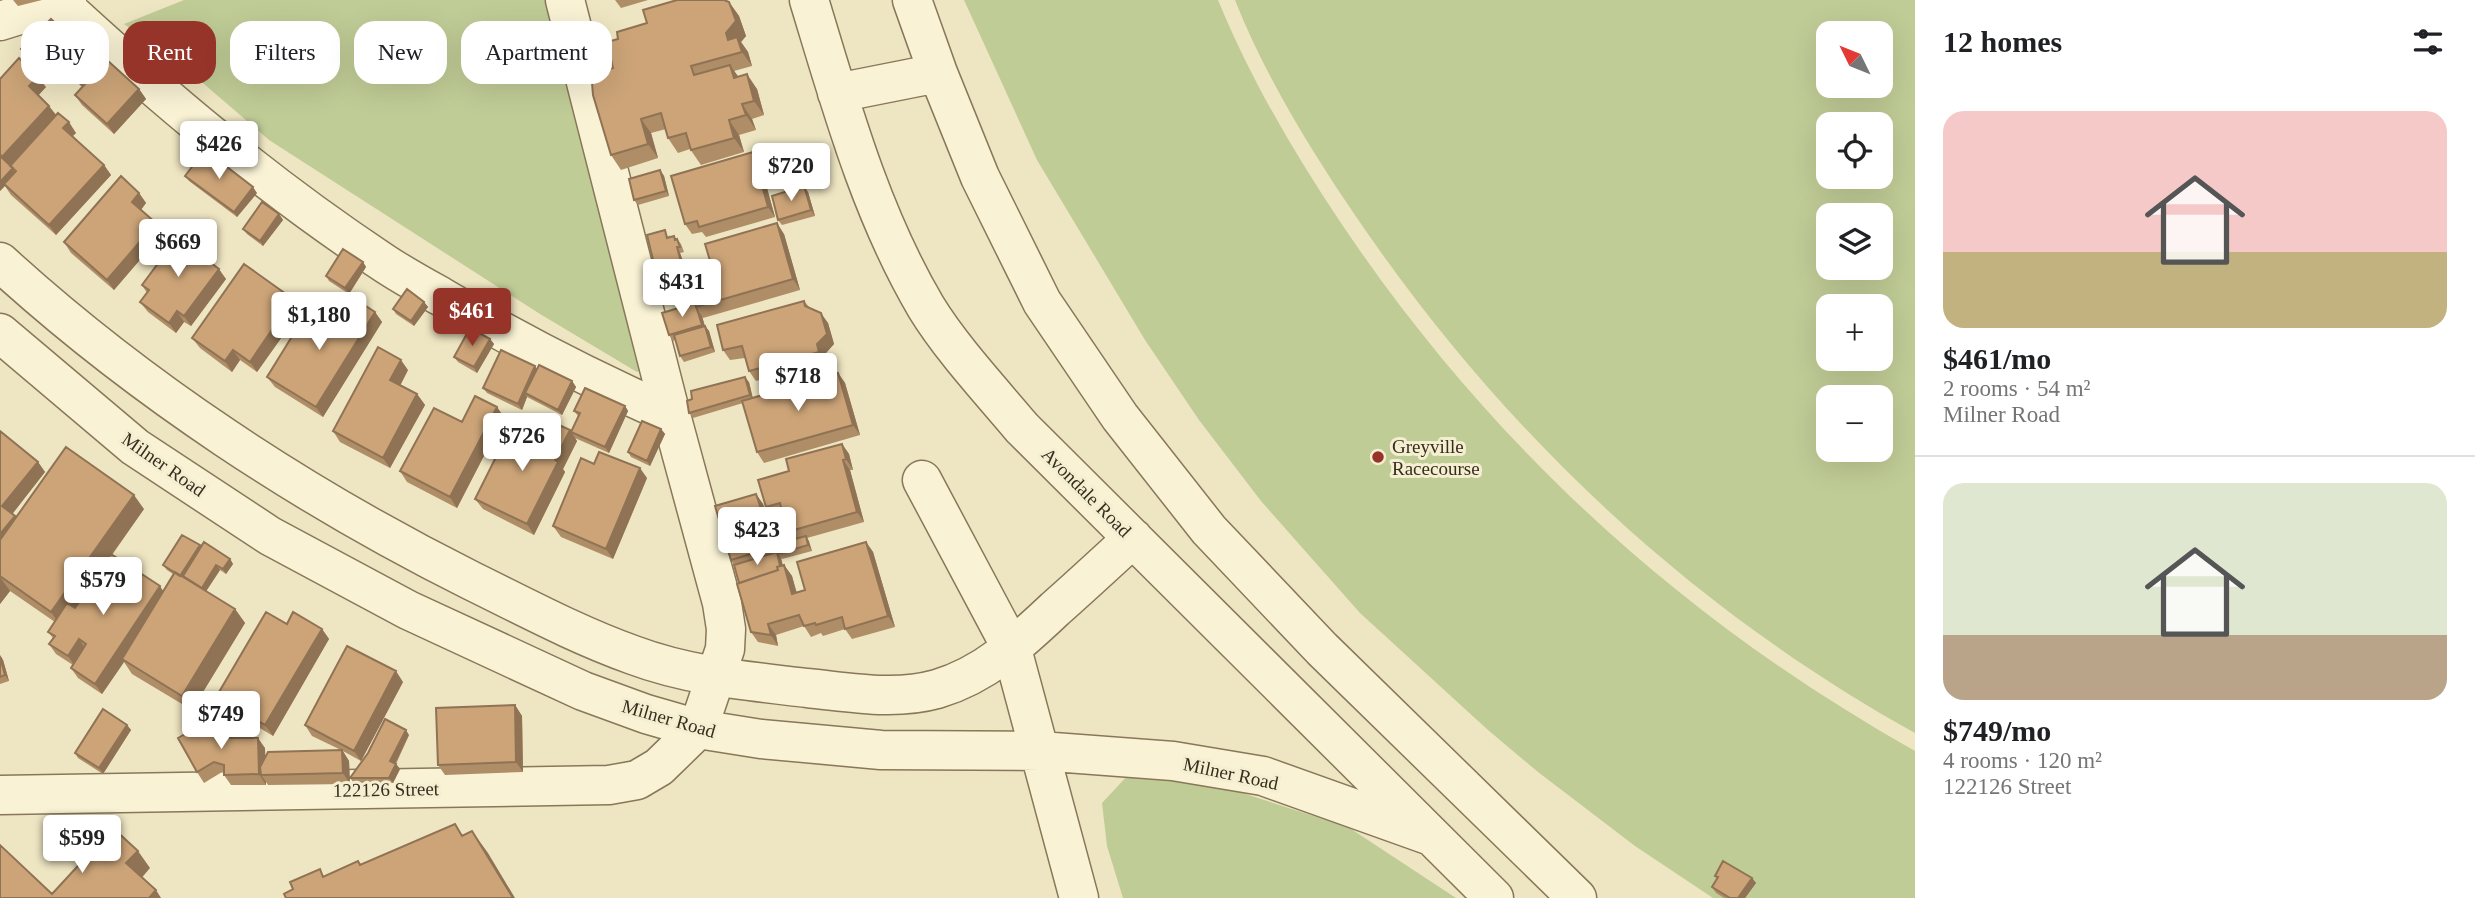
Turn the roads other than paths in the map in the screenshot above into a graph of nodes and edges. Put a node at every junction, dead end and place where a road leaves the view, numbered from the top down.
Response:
1 (565, 0) edge
2 (810, 0) edge
3 (912, 0) edge
4 (63, 1) edge
5 (0, 21) edge
6 (938, 73) junction
7 (837, 93) junction
8 (0, 262) edge
9 (0, 333) edge
10 (167, 397) junction
11 (671, 415) junction
12 (132, 444) junction
13 (922, 480) dead end
14 (300, 486) junction
15 (270, 536) junction
16 (1133, 538) junction
17 (1012, 649) junction
18 (717, 678) junction
19 (698, 729) junction
20 (1040, 751) junction
21 (0, 796) edge
22 (1431, 836) junction
23 (1079, 898) edge
24 (1494, 898) edge
25 (1577, 898) edge

1 - 11 street, 122126 Street
2 - 7 street, Avondale Road
3 - 6 street
4 - 5 street
4 - 11 street
6 - 7 street
6 - 25 street
7 - 16 street, Avondale Road
8 - 10 street
9 - 12 street, Milner Road
10 - 12 street
10 - 14 street
11 - 18 street, 122126 Street
12 - 15 street, Milner Road
13 - 17 street
14 - 15 street
14 - 18 street
15 - 19 street, Milner Road
16 - 17 street
16 - 22 street, Avondale Road
17 - 18 street
17 - 20 street
18 - 19 street, 122126 Street
19 - 20 street, Milner Road
19 - 21 street, 122126 Street
20 - 22 street, Milner Road
20 - 23 street
22 - 24 street, Avondale Road

